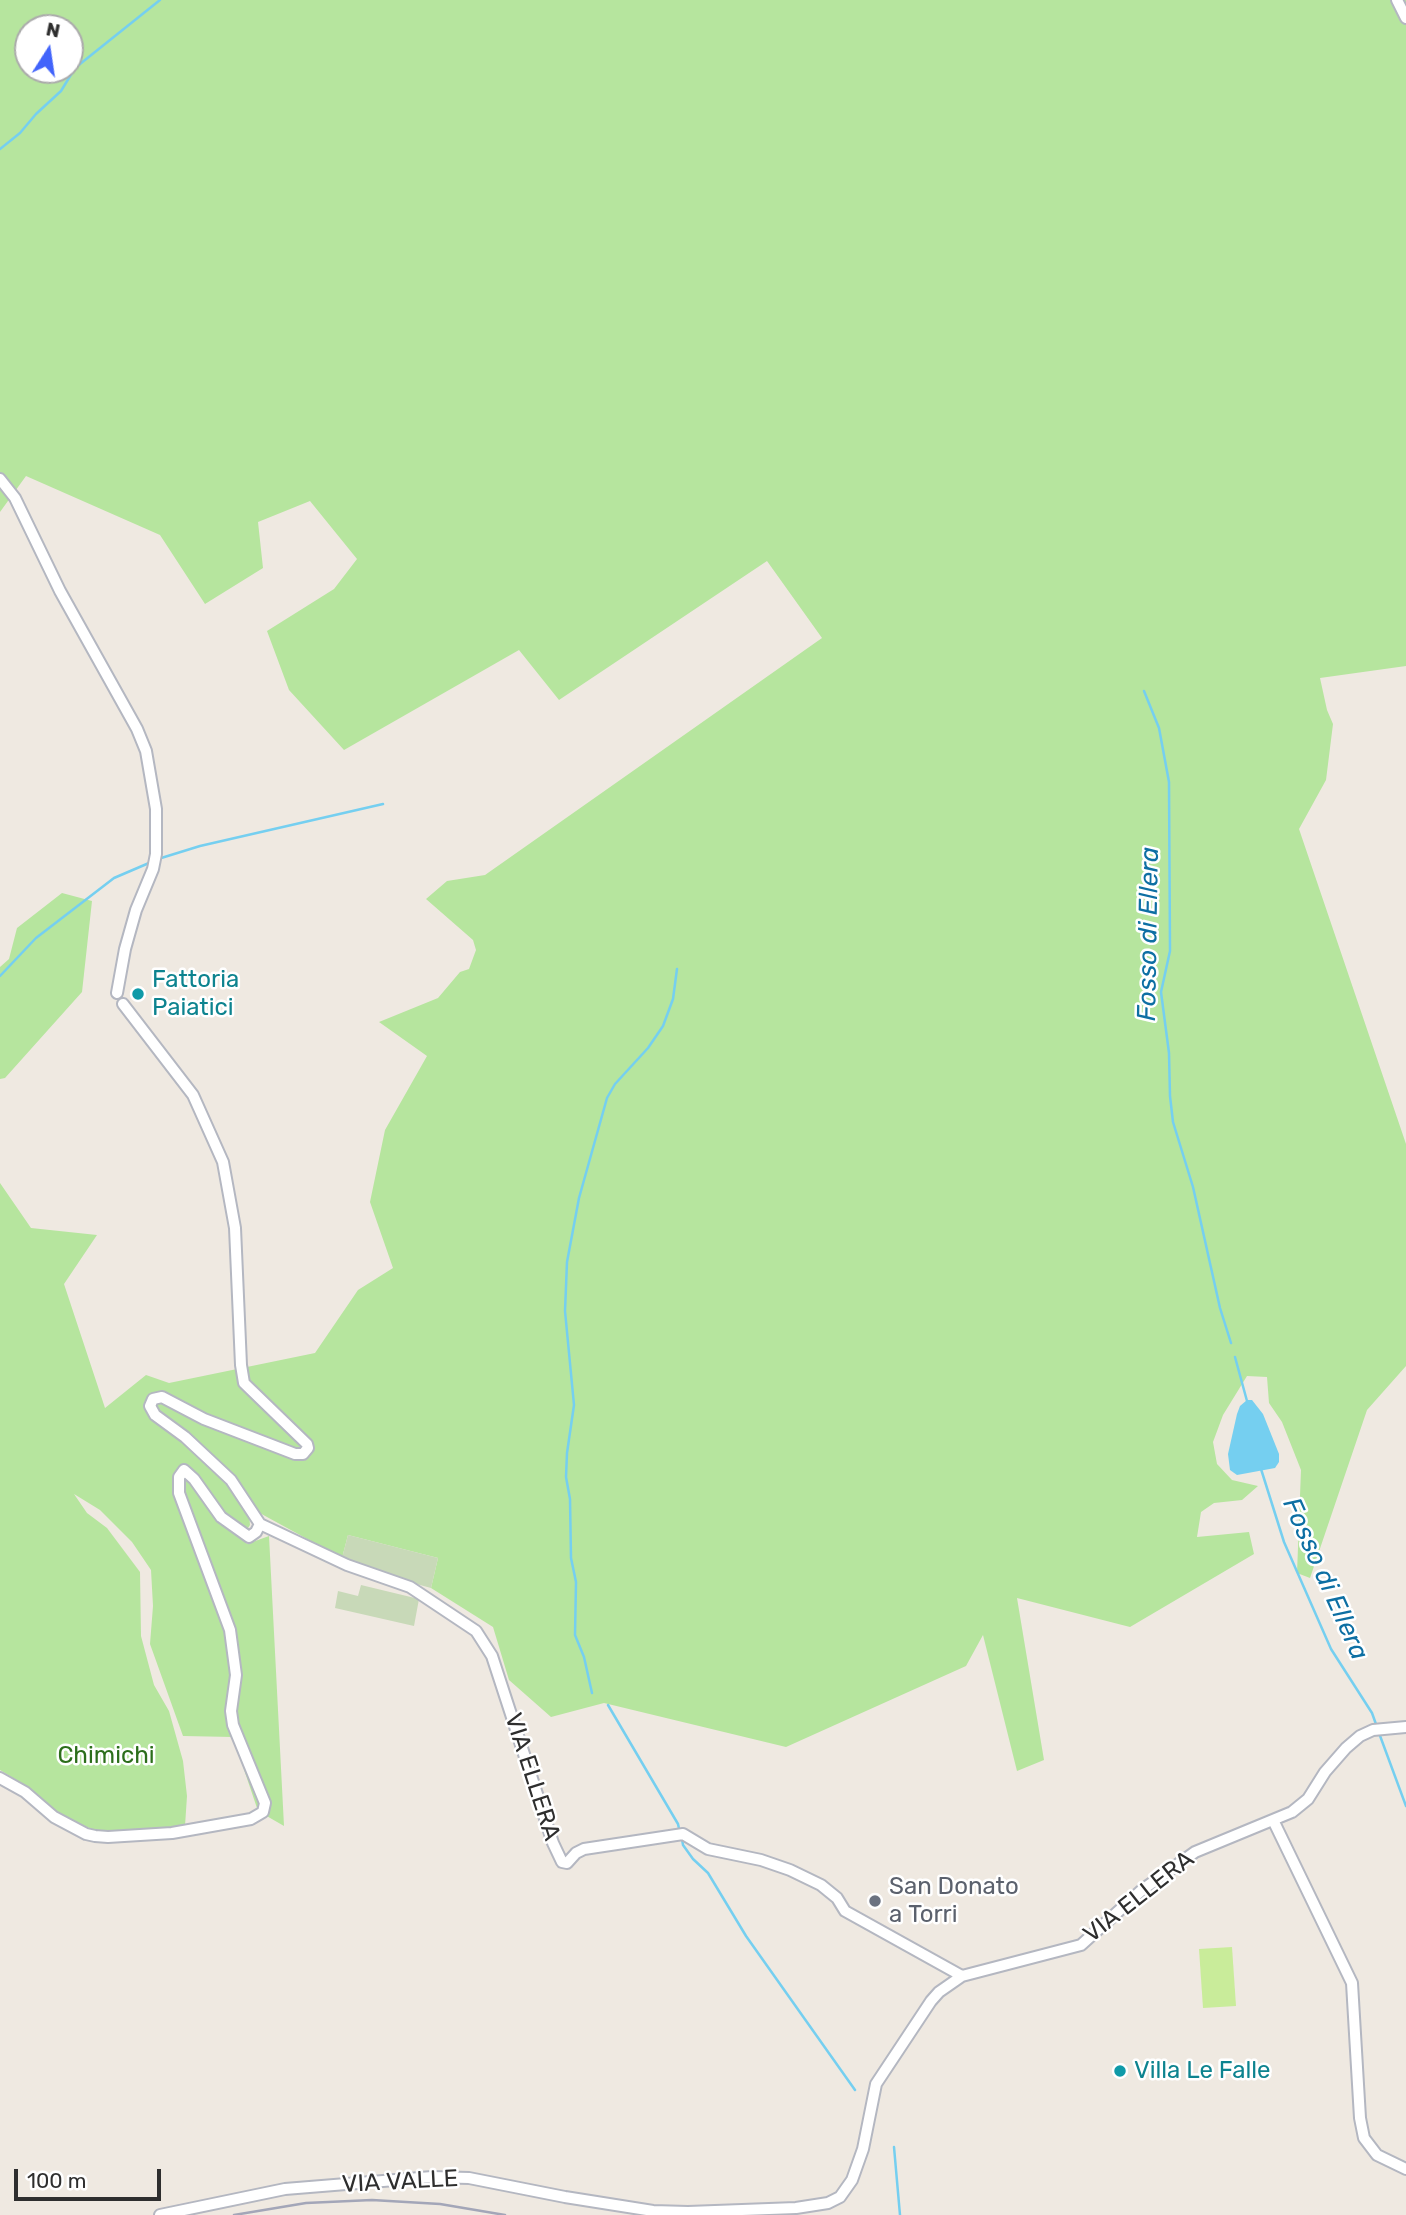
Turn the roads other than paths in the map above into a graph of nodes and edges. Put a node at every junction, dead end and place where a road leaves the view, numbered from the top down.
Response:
1 (1397, 0) edge
2 (1406, 19) edge
3 (0, 479) edge
4 (117, 993) dead end
5 (123, 1004) dead end
6 (260, 1524) junction
7 (1406, 1727) edge
8 (0, 1778) edge
9 (1273, 1820) junction
10 (962, 1976) junction
11 (1406, 2169) edge
12 (160, 2215) edge

1 - 2 street
3 - 4 street
5 - 6 street
6 - 8 street
6 - 10 street, VIA ELLERA
7 - 9 street, VIA ELLERA
9 - 10 street, VIA ELLERA
9 - 11 street
10 - 12 street, VIA VALLE

